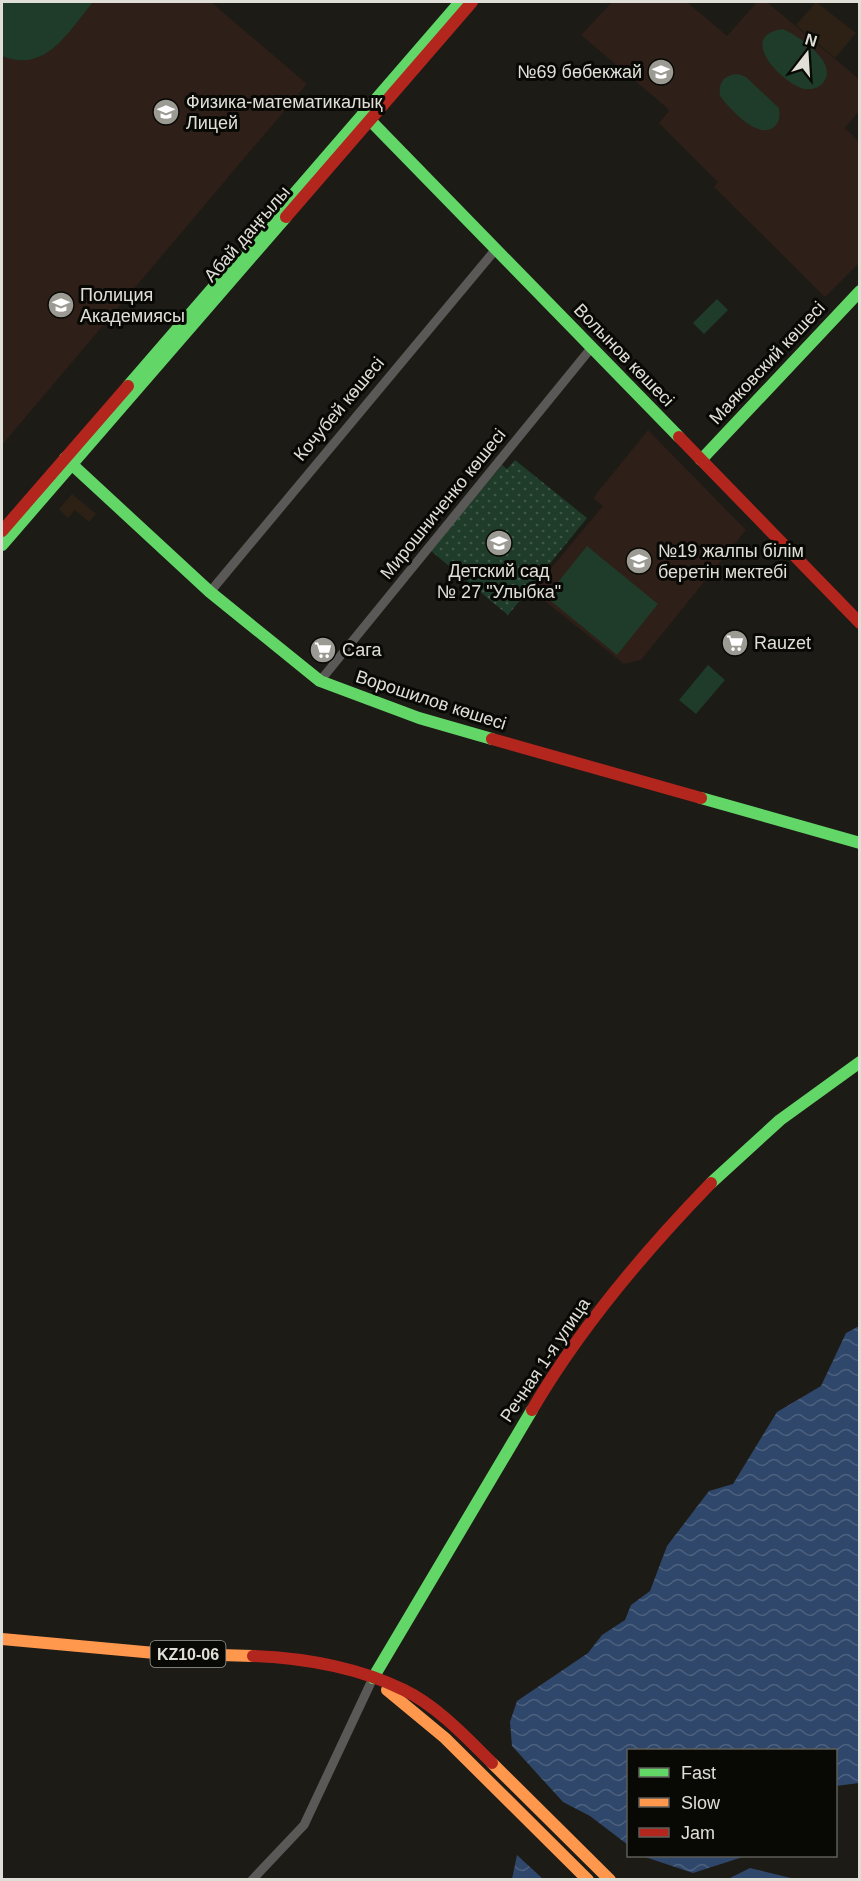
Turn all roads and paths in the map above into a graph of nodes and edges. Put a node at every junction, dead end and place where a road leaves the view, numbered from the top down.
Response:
1 (460, 2) edge
2 (471, 2) edge
3 (367, 116) junction
4 (496, 249) junction
5 (860, 291) edge
6 (592, 347) junction
7 (68, 460) junction
8 (701, 460) junction
9 (2, 531) edge
10 (2, 545) edge
11 (210, 592) junction
12 (860, 623) edge
13 (320, 681) junction
14 (860, 843) edge
15 (860, 1062) edge
16 (2, 1639) edge
17 (373, 1678) junction
18 (607, 1876) edge
19 (252, 1880) edge
20 (588, 1880) edge

1 - 3 main road, Абай даңғылы
2 - 3 main road, Абай даңғылы
3 - 4 main road, Волынов көшесі
3 - 7 main road, Абай даңғылы
4 - 6 main road, Волынов көшесі
4 - 11 street, Кочубей көшесі
5 - 8 main road, Маяковский көшесі
6 - 8 main road, Волынов көшесі
6 - 13 street, Мирошниченко көшесі
7 - 9 main road, Абай даңғылы
7 - 10 main road, Абай даңғылы
7 - 11 main road, Ворошилов көшесі
8 - 12 main road, Волынов көшесі
11 - 13 main road, Ворошилов көшесі
13 - 14 main road, Ворошилов көшесі
15 - 17 main road, Речная 1-я улица
16 - 17 main road, KZ10-06
17 - 18 main road, KZ10-06
17 - 19 street
17 - 20 main road, KZ10-06

